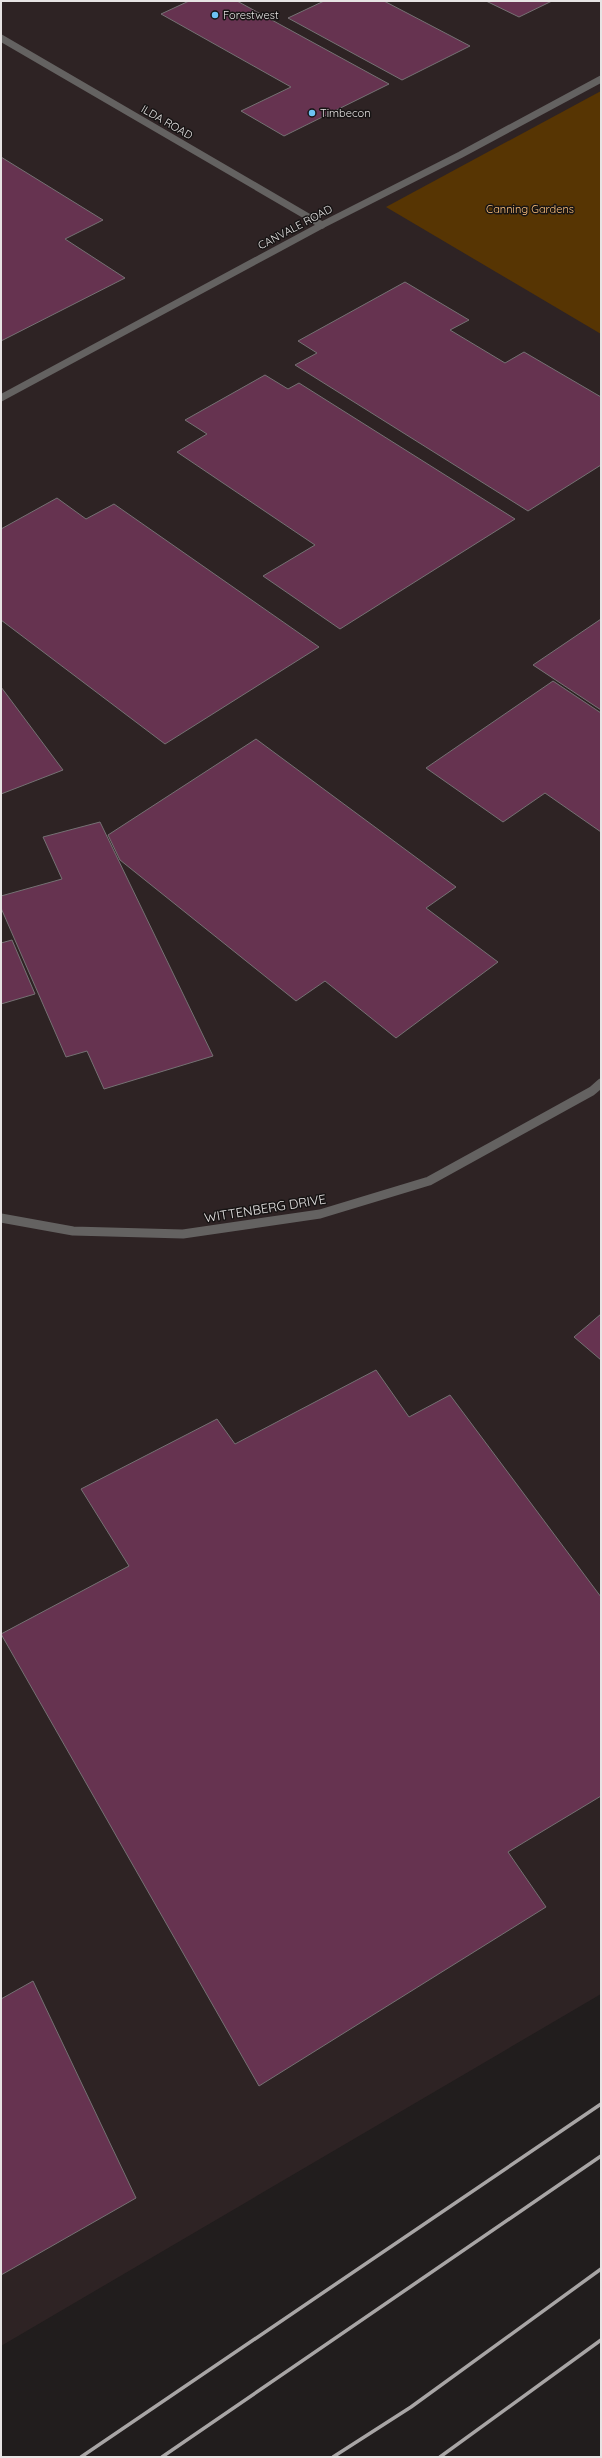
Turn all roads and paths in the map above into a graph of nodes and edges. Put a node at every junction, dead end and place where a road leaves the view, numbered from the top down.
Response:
1 (1, 38) edge
2 (601, 79) edge
3 (322, 224) junction
4 (1, 398) edge
5 (601, 1083) edge
6 (1, 1218) edge

1 - 3 street, ILDA ROAD
2 - 3 street, CANVALE ROAD
3 - 4 street, CANVALE ROAD
5 - 6 street, WITTENBERG DRIVE

